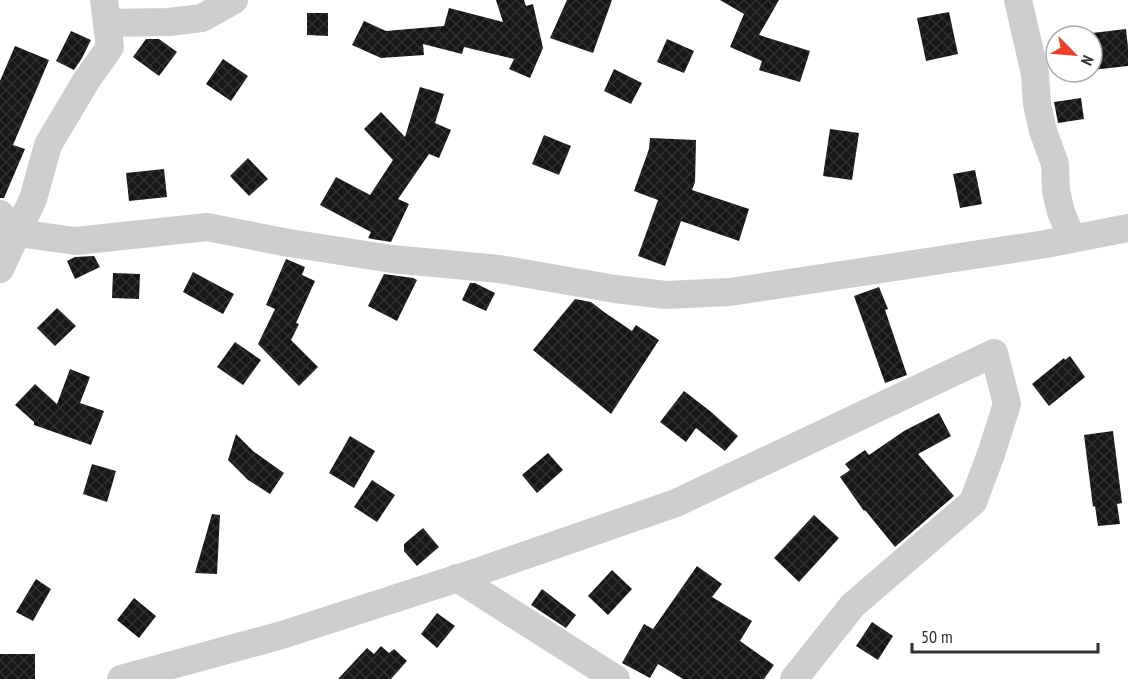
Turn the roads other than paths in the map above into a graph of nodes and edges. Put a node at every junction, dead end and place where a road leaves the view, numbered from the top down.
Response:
1 (234, 0) edge
2 (1018, 0) edge
3 (105, 12) edge
4 (8, 223) edge
5 (1128, 228) edge
6 (1072, 238) junction
7 (0, 269) edge
8 (457, 578) junction
9 (121, 679) edge
10 (616, 679) edge
11 (795, 679) edge

1 - 3 street
2 - 6 street
3 - 4 street
4 - 6 street
4 - 7 street
5 - 6 street
8 - 9 street
8 - 10 street
8 - 11 street

